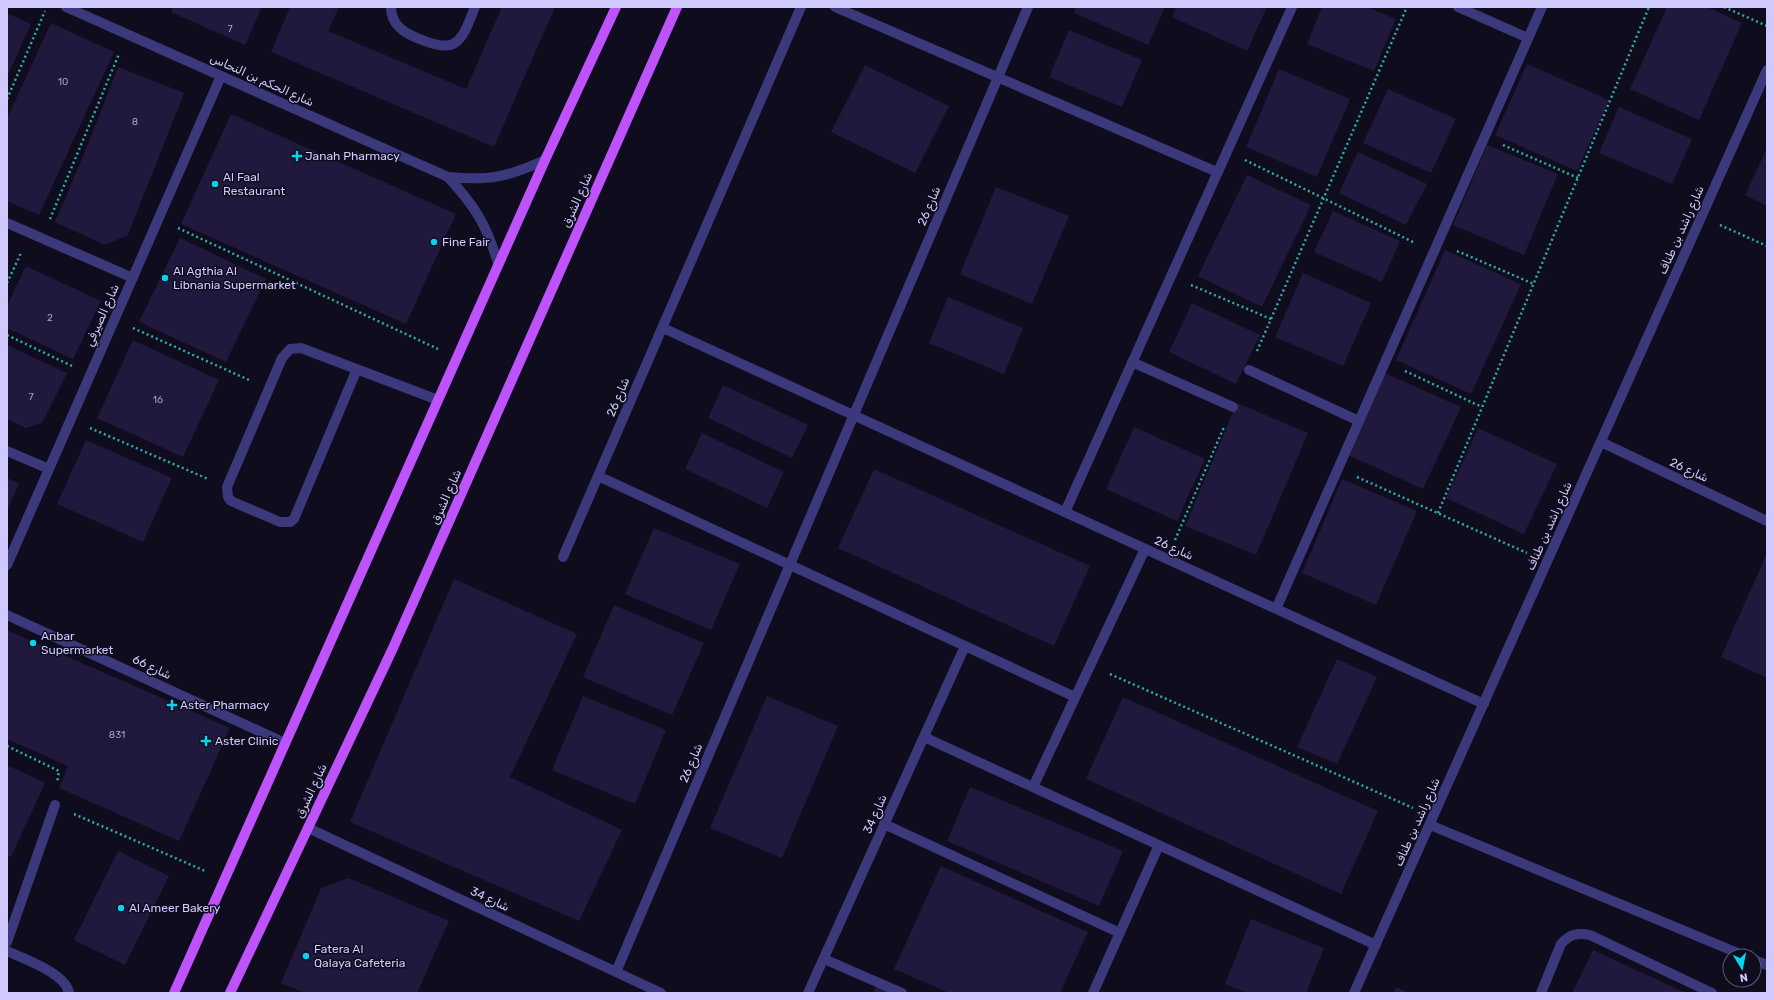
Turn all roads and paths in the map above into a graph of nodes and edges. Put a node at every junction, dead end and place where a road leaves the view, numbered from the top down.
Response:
1 (46, 7) edge
2 (66, 7) edge
3 (391, 7) edge
4 (475, 7) edge
5 (616, 7) edge
6 (677, 7) edge
7 (801, 7) edge
8 (835, 7) edge
9 (1028, 7) edge
10 (1292, 7) edge
11 (1407, 7) edge
12 (1458, 7) edge
13 (1542, 7) edge
14 (1649, 7) edge
15 (1724, 7) edge
16 (1767, 26) edge
17 (127, 34) junction
18 (1528, 38) junction
19 (1767, 70) edge
20 (221, 76) junction
21 (998, 78) junction
22 (7, 98) edge
23 (1484, 137) junction
24 (1227, 151) junction
25 (545, 160) junction
26 (1217, 172) junction
27 (448, 177) junction
28 (1578, 178) junction
29 (1324, 198) junction
30 (1701, 217) junction
31 (159, 219) junction
32 (7, 223) edge
33 (30, 233) junction
34 (42, 238) junction
35 (1767, 246) edge
36 (1436, 247) junction
37 (498, 264) junction
38 (1170, 276) junction
39 (132, 278) junction
40 (7, 283) edge
41 (1534, 284) junction
42 (115, 319) junction
43 (1271, 319) junction
44 (662, 328) junction
45 (7, 335) edge
46 (457, 358) junction
47 (1132, 362) junction
48 (1385, 362) junction
49 (357, 369) junction
50 (1249, 370) joint
51 (90, 375) junction
52 (269, 390) junction
53 (438, 400) junction
54 (1233, 407) joint
55 (1482, 407) junction
56 (854, 416) junction
57 (71, 420) junction
58 (1359, 420) junction
59 (1601, 442) junction
60 (7, 451) edge
61 (49, 469) junction
62 (1338, 469) junction
63 (598, 476) junction
64 (227, 487) junction
65 (1065, 512) junction
66 (1438, 513) junction
67 (1767, 521) edge
68 (1145, 549) junction
69 (563, 557) dead end
70 (1167, 558) junction
71 (1547, 562) junction
72 (7, 565) edge
73 (790, 565) junction
74 (1276, 609) junction
75 (7, 615) edge
76 (965, 646) junction
77 (1090, 665) junction
78 (1075, 697) junction
79 (1484, 704) junction
80 (924, 736) junction
81 (285, 743) junction
82 (7, 746) edge
83 (1033, 787) junction
84 (55, 805) junction
85 (1432, 821) junction
86 (884, 824) junction
87 (308, 828) junction
88 (1159, 845) junction
89 (224, 879) junction
90 (1120, 932) junction
91 (7, 942) edge
92 (1376, 945) junction
93 (1726, 948) edge
94 (7, 950) edge
95 (824, 959) junction
96 (616, 972) junction
97 (69, 993) edge
98 (174, 993) edge
99 (230, 993) edge
100 (661, 993) edge
101 (808, 993) edge
102 (902, 993) edge
103 (1093, 993) edge
104 (1354, 993) edge
105 (1541, 993) edge
106 (1712, 993) edge

1 - 22 path
2 - 17 street, شارع الحكم بن النحاس
3 - 4 street
5 - 25 main road
6 - 87 main road, شارع الشرق
7 - 44 street, شارع 26
8 - 21 street
9 - 21 street, شارع 26
10 - 24 street
11 - 29 path
12 - 18 street
13 - 18 street
14 - 28 path
15 - 16 path
17 - 20 street, شارع الحكم بن النحاس
17 - 34 path
18 - 23 street
19 - 30 street, شارع راشد بن طناف
20 - 27 street, شارع الحكم بن النحاس
20 - 31 street, شارع الصيرفي
21 - 26 street
21 - 56 street, شارع 26
23 - 28 path
23 - 36 street
24 - 26 street
24 - 29 path
25 - 27 street, شارع الحكم بن النحاس
25 - 37 main road
26 - 38 street
27 - 37 street, شارع الحكم بن النحاس
28 - 41 path
29 - 36 path
29 - 43 path
30 - 35 path
30 - 59 street, شارع راشد بن طناف
31 - 39 street, شارع الصيرفي
31 - 46 path
32 - 33 street
33 - 34 street
33 - 40 path
34 - 39 street
36 - 41 path
36 - 48 street
37 - 46 main road
38 - 43 path
38 - 47 street
39 - 42 street, شارع الصيرفي
41 - 55 path
42 - 51 street, شارع الصيرفي
42 - 52 path
43 - 50 path
44 - 56 street, شارع 26
44 - 63 street, شارع 26
45 - 51 path
46 - 53 main road
47 - 54 street
47 - 65 street
48 - 55 path
48 - 58 street
49 - 52 street
49 - 53 street
49 - 64 street
50 - 58 street
51 - 57 street, شارع الصيرفي
52 - 64 street
53 - 81 main road
54 - 70 path
55 - 66 path
56 - 65 street, شارع 26
56 - 73 street, شارع 26
57 - 61 street, شارع الصيرفي
57 - 64 path
58 - 62 street
59 - 67 street, شارع 26
59 - 71 street, شارع راشد بن طناف
60 - 61 street
61 - 72 street, شارع الصيرفي
62 - 66 path
62 - 74 street
63 - 69 street, شارع 26
63 - 73 street
65 - 68 street, شارع 26
66 - 71 path
68 - 70 street, شارع 26
68 - 77 street
70 - 74 street, شارع 26
71 - 79 street, شارع راشد بن طناف
73 - 76 street
73 - 96 street, شارع 26
74 - 79 street, شارع 26
75 - 81 street, شارع 66
76 - 78 street
76 - 80 street, شارع 34
77 - 78 street
77 - 85 path
78 - 83 street
79 - 85 street, شارع راشد بن طناف
80 - 83 street
80 - 86 street, شارع 34
81 - 89 main road
82 - 84 path
83 - 88 street
84 - 89 path
84 - 91 street
85 - 92 street, شارع راشد بن طناف
85 - 93 street
86 - 90 street
86 - 95 street, شارع 34
87 - 96 street, شارع 34
87 - 99 main road, شارع الشرق
88 - 90 street
88 - 92 street
89 - 98 main road
90 - 103 street
92 - 104 street, شارع راشد بن طناف
94 - 97 street
95 - 101 street, شارع 34
95 - 102 street
96 - 100 street, شارع 34
105 - 106 street

